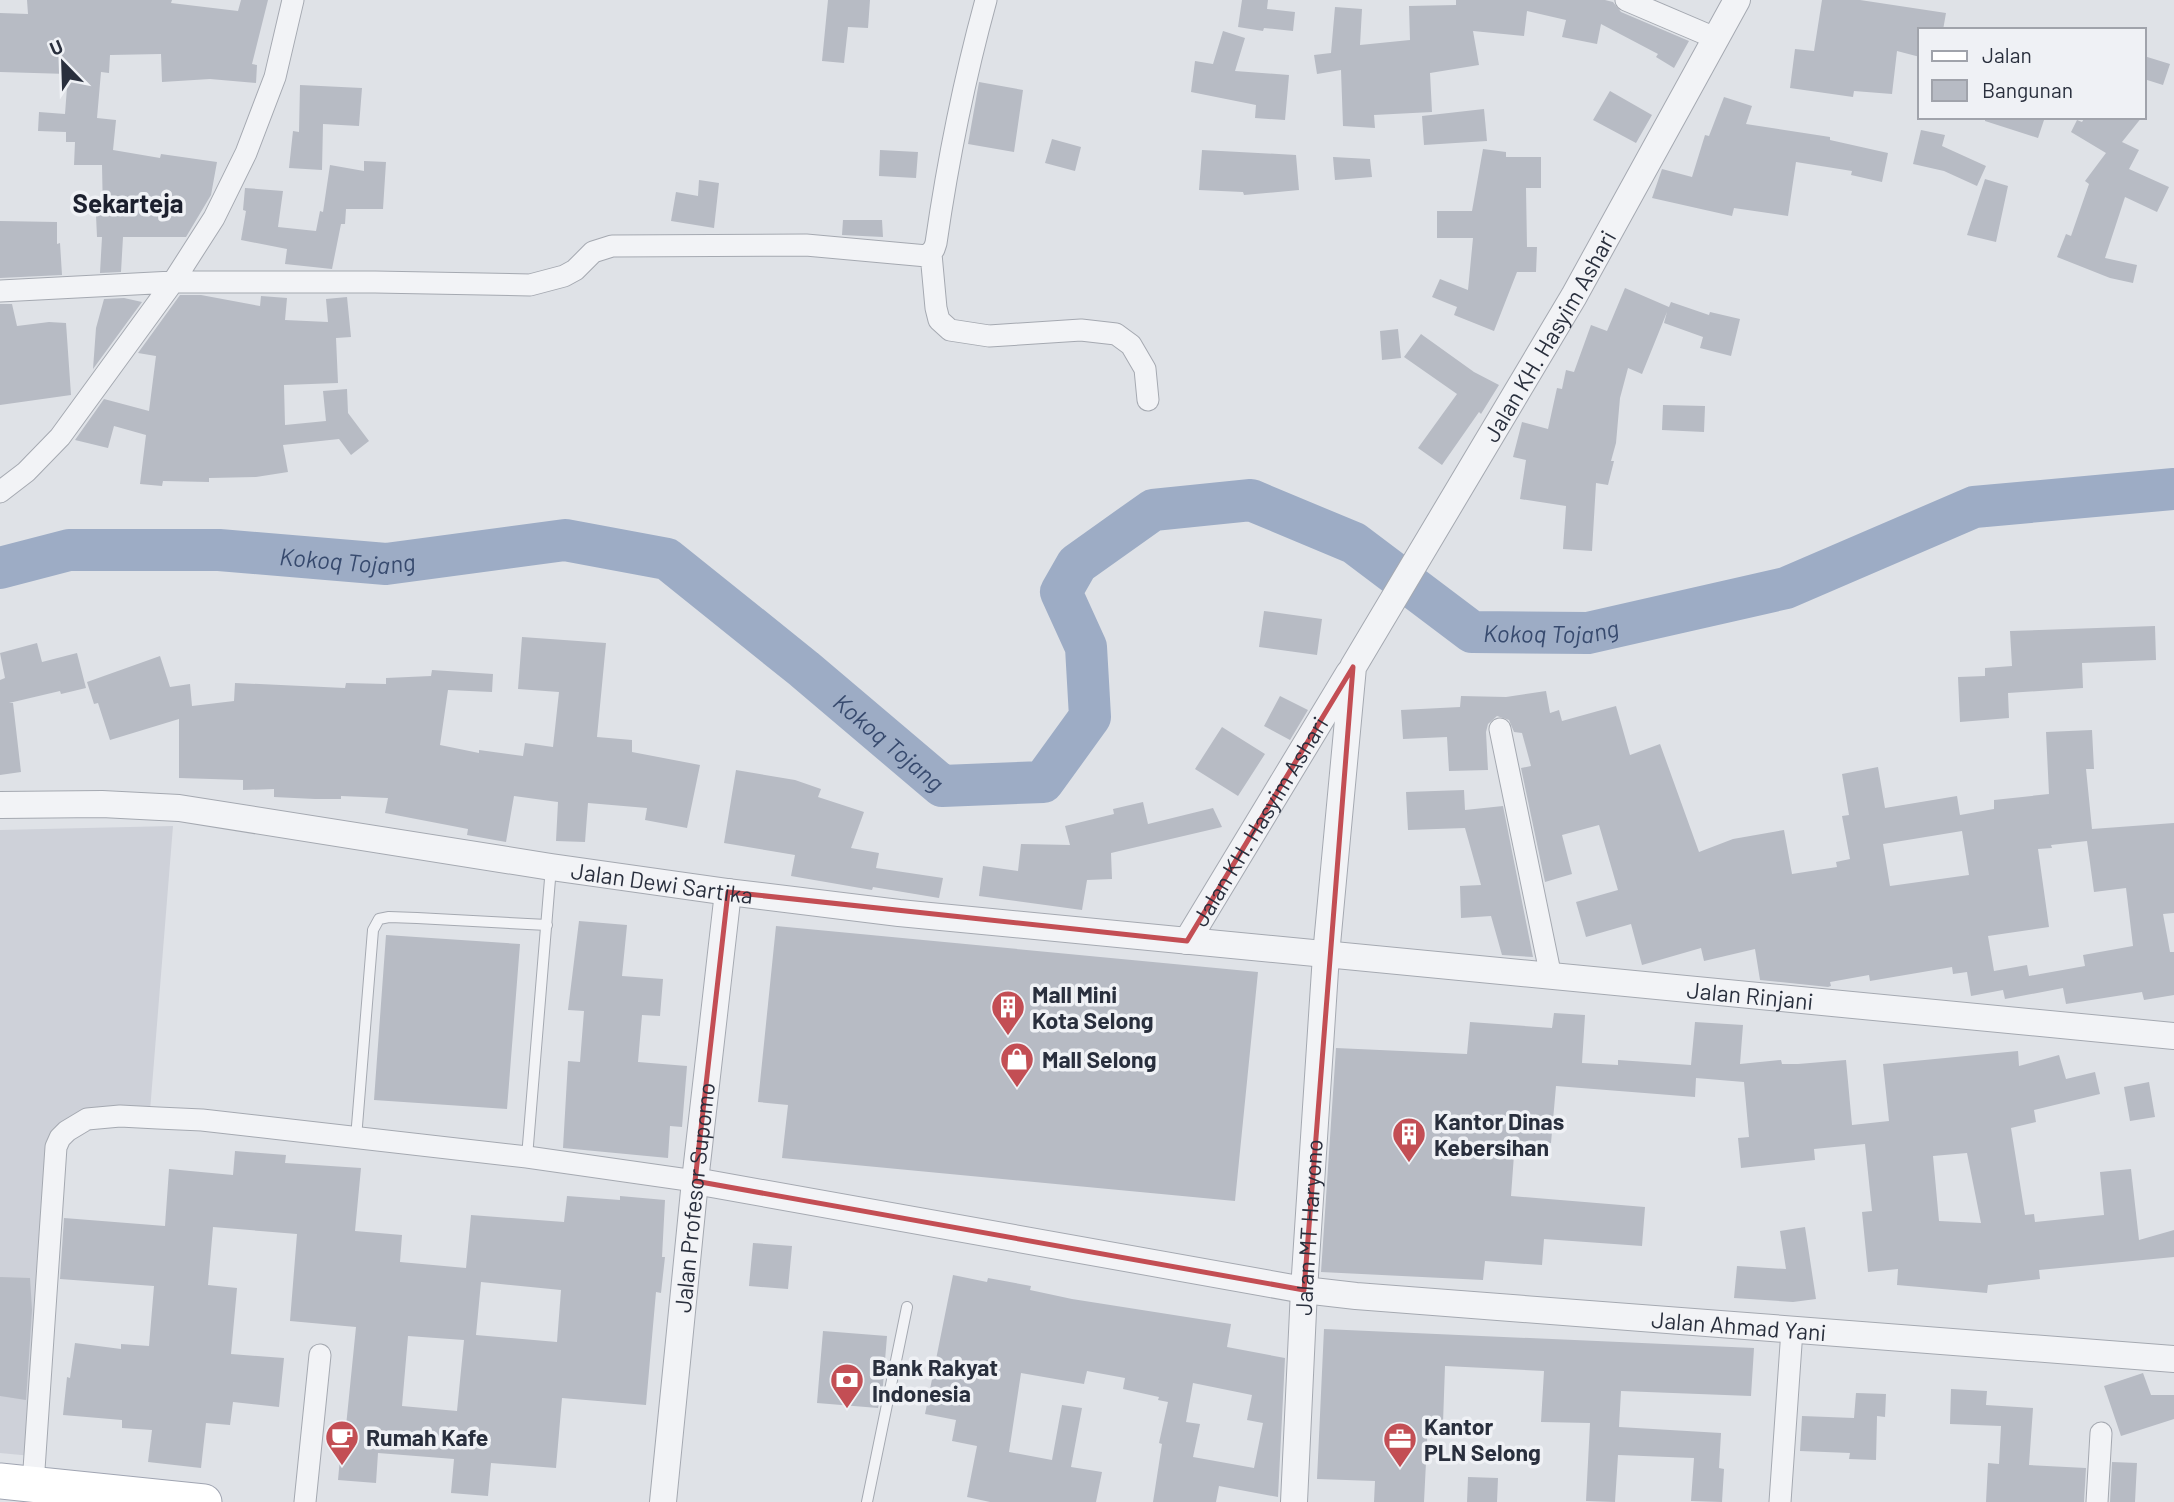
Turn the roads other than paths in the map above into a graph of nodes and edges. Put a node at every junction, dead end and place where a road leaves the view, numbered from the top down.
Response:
1 (293, 0) edge
2 (986, 0) edge
3 (1626, 0) edge
4 (1737, 0) edge
5 (1715, 38) junction
6 (931, 254) junction
7 (173, 282) junction
8 (0, 291) edge
9 (1148, 400) dead end
10 (0, 492) edge
11 (1353, 667) junction
12 (1500, 729) dead end
13 (0, 805) edge
14 (551, 867) junction
15 (728, 892) junction
16 (547, 925) junction
17 (1187, 941) junction
18 (1326, 955) junction
19 (1551, 977) junction
20 (2174, 1036) edge
21 (356, 1138) junction
22 (527, 1157) junction
23 (695, 1181) junction
24 (1304, 1290) junction
25 (906, 1307) dead end
26 (1792, 1330) junction
27 (320, 1355) dead end
28 (2174, 1359) edge
29 (2101, 1433) dead end
30 (17, 1483) edge
31 (204, 1502) edge
32 (305, 1502) edge
33 (663, 1502) edge
34 (867, 1502) edge
35 (1294, 1502) edge
36 (1780, 1502) edge
37 (2096, 1502) edge

1 - 7 street
2 - 6 street
3 - 5 street
4 - 5 street, Jalan KH. Hasyim Ashari
5 - 11 street, Jalan KH. Hasyim Ashari
6 - 7 street
6 - 9 street
7 - 8 street
7 - 10 street
11 - 17 street, Jalan KH. Hasyim Ashari
11 - 18 street, Jalan KH. Hasyim Ashari
12 - 19 street
13 - 14 street, Jalan Dewi Sartika
14 - 15 street, Jalan Dewi Sartika
14 - 16 lane
15 - 17 street, Jalan Dewi Sartika
15 - 23 street, Jalan Profesor Supomo
16 - 21 lane
16 - 22 lane
17 - 18 street, Jalan Dewi Sartika
18 - 19 street, Jalan Rinjani
18 - 24 street, Jalan MT Haryono
19 - 20 street, Jalan Rinjani
21 - 22 street
21 - 30 street
22 - 23 street
23 - 24 street, Jalan Ahmad Yani
23 - 33 street, Jalan Profesor Supomo
24 - 26 street, Jalan Ahmad Yani
24 - 35 street, Jalan MT Haryono
25 - 34 lane
26 - 28 street, Jalan Ahmad Yani
26 - 36 street
27 - 32 street
29 - 37 street
30 - 31 main road

